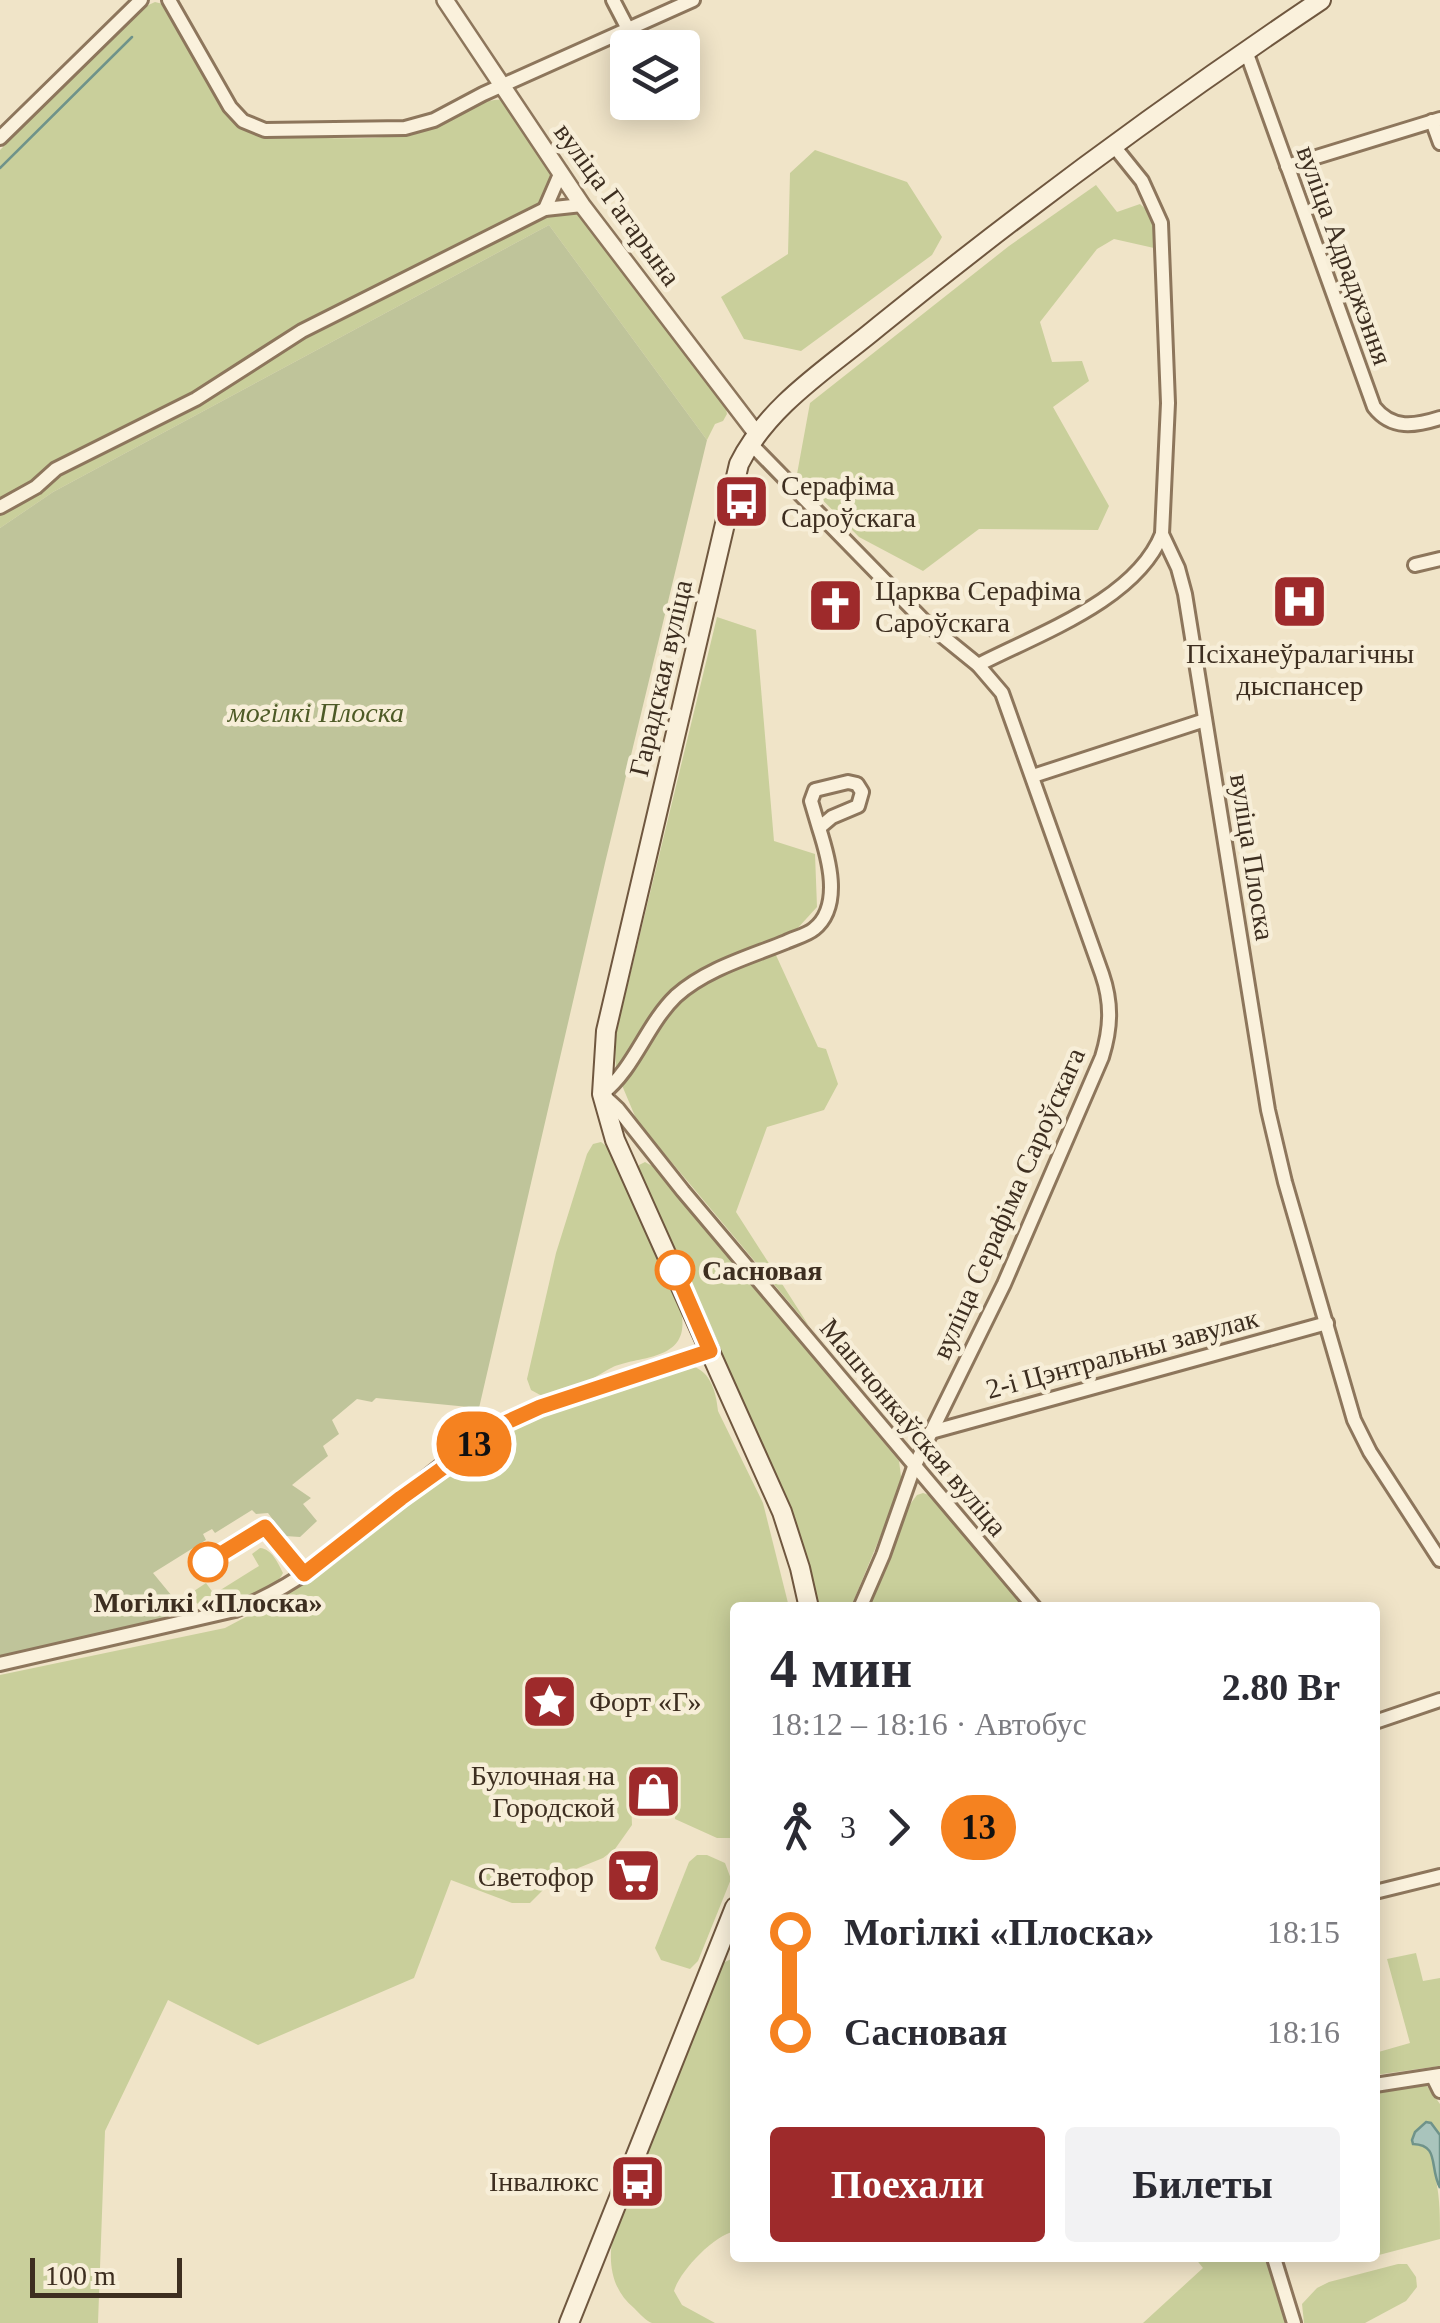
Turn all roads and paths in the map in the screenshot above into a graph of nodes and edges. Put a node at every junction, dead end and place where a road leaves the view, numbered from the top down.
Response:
1 (141, 0) edge
2 (169, 0) edge
3 (445, 0) edge
4 (613, 0) edge
5 (693, 0) edge
6 (1321, 0) edge
7 (628, 29) junction
8 (1246, 50) junction
9 (504, 85) junction
10 (1436, 120) edge
11 (0, 138) edge
12 (1440, 143) edge
13 (1114, 146) junction
14 (1287, 166) junction
15 (561, 172) junction
16 (582, 205) junction
17 (546, 209) junction
18 (1440, 418) edge
19 (753, 438) junction
20 (0, 507) edge
21 (1162, 534) junction
22 (1440, 559) edge
23 (1415, 565) dead end
24 (978, 665) junction
25 (1206, 720) junction
26 (1033, 776) junction
27 (818, 828) dead end
28 (602, 1094) junction
29 (1327, 1323) junction
30 (710, 1351) junction
31 (931, 1432) junction
32 (914, 1467) junction
33 (1440, 1560) edge
34 (808, 1602) edge
35 (863, 1602) edge
36 (1030, 1602) edge
37 (0, 1664) edge
38 (1440, 1700) edge
39 (1380, 1720) edge
40 (1440, 1876) edge
41 (1380, 1891) edge
42 (728, 1944) edge
43 (1436, 2076) edge
44 (1380, 2085) edge
45 (1440, 2091) edge
46 (1275, 2262) edge
47 (569, 2323) edge
48 (1294, 2323) edge

1 - 11 street
2 - 9 street
3 - 9 street, вуліца Гагарына
4 - 7 street
5 - 7 street
6 - 8 main road, Гарадская вуліца
7 - 9 street
8 - 13 main road, Гарадская вуліца
8 - 14 street, вуліца Адраджэння
9 - 15 street, вуліца Гагарына
10 - 12 street
10 - 14 street
13 - 19 main road, Гарадская вуліца
13 - 21 street, вуліца Плоска
14 - 18 street, вуліца Адраджэння
15 - 16 street, вуліца Гагарына
15 - 17 street
16 - 17 street
16 - 19 street, вуліца Гагарына
17 - 20 street
19 - 24 street, вуліца Серафіма Сароўскага
19 - 28 main road, Гарадская вуліца
21 - 24 street
21 - 25 street, вуліца Плоска
22 - 23 street
24 - 26 street, вуліца Серафіма Сароўскага
25 - 26 street
25 - 29 street, вуліца Плоска
26 - 31 street, вуліца Серафіма Сароўскага
27 - 28 street
28 - 30 main road, Гарадская вуліца
28 - 32 street, Машчонкаўская вуліца
29 - 31 street, 2-і Цэнтральны завулак
29 - 33 street, вуліца Плоска
30 - 34 main road, Гарадская вуліца
30 - 37 street
31 - 32 street, вуліца Серафіма Сароўскага
32 - 35 street, вуліца Серафіма Сароўскага
32 - 36 street, Машчонкаўская вуліца
38 - 39 street
40 - 41 street
42 - 47 main road
43 - 44 street
43 - 45 street
46 - 48 street

